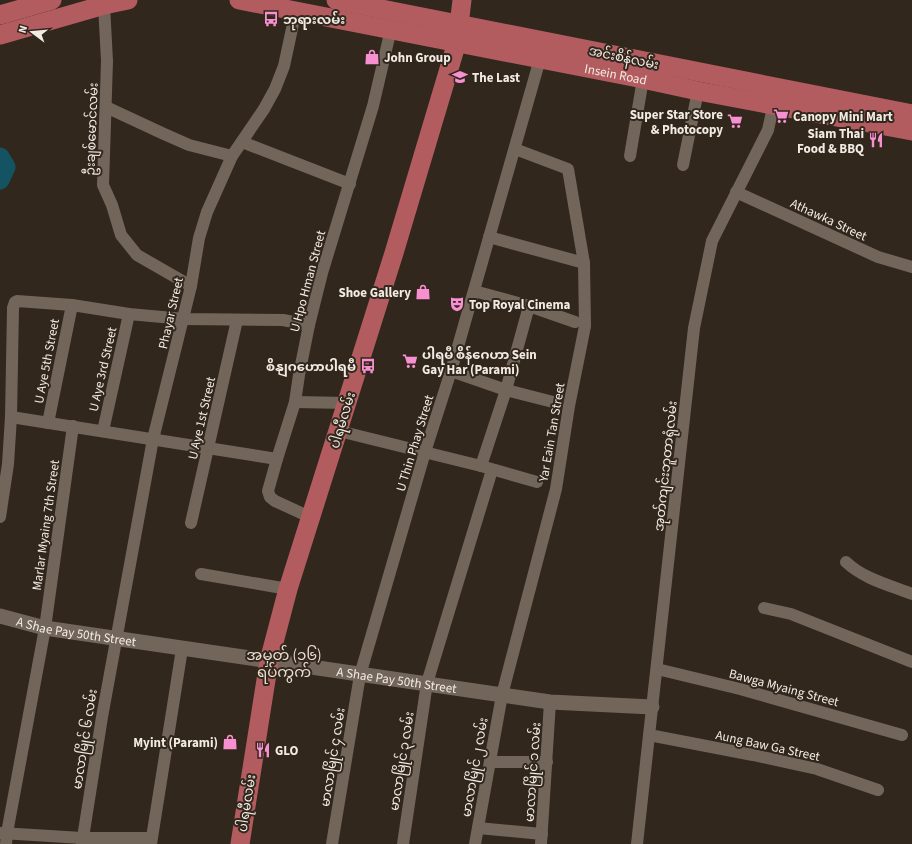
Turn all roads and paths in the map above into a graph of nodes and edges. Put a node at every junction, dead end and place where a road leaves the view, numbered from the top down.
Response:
1 (52, 0) edge
2 (128, 0) edge
3 (238, 0) edge
4 (336, 0) edge
5 (462, 0) edge
6 (104, 5) junction
7 (71, 7) edge
8 (296, 10) junction
9 (0, 15) edge
10 (459, 23) junction
11 (391, 29) junction
12 (0, 35) edge
13 (457, 42) junction
14 (540, 58) junction
15 (643, 79) junction
16 (698, 91) junction
17 (776, 96) junction
18 (106, 107) junction
19 (912, 114) edge
20 (912, 132) edge
21 (242, 142) junction
22 (515, 149) junction
23 (232, 156) junction
24 (630, 156) dead end
25 (683, 165) dead end
26 (350, 184) junction
27 (736, 192) junction
28 (488, 237) junction
29 (584, 263) junction
30 (912, 268) edge
31 (191, 286) junction
32 (474, 291) junction
33 (72, 305) junction
34 (529, 306) junction
35 (129, 314) junction
36 (184, 319) junction
37 (238, 320) junction
38 (575, 322) dead end
39 (309, 325) junction
40 (451, 371) junction
41 (506, 390) junction
42 (295, 402) junction
43 (347, 403) junction
44 (557, 403) dead end
45 (11, 417) junction
46 (48, 422) junction
47 (73, 426) junction
48 (103, 431) junction
49 (339, 431) junction
50 (153, 439) junction
51 (208, 448) junction
52 (425, 452) junction
53 (277, 459) junction
54 (486, 468) junction
55 (537, 482) dead end
56 (0, 516) edge
57 (312, 518) junction
58 (191, 523) dead end
59 (846, 562) dead end
60 (201, 574) dead end
61 (288, 589) junction
62 (912, 594) edge
63 (764, 608) dead end
64 (0, 616) edge
65 (45, 628) junction
66 (116, 638) junction
67 (182, 649) junction
68 (269, 661) junction
69 (912, 662) edge
70 (657, 669) junction
71 (360, 675) junction
72 (427, 683) junction
73 (502, 695) junction
74 (550, 702) junction
75 (652, 707) junction
76 (902, 735) dead end
77 (649, 736) junction
78 (490, 762) junction
79 (547, 762) junction
80 (878, 790) dead end
81 (478, 828) junction
82 (5, 837) edge
83 (542, 839) edge
84 (82, 841) edge
85 (151, 841) edge
86 (240, 844) edge
87 (332, 844) edge
88 (403, 844) edge
89 (475, 844) edge
90 (637, 844) edge

1 - 9 main road
2 - 6 main road
3 - 8 main road
4 - 10 main road, အင်းစိန်လမ်း
5 - 10 main road, ပါရမီလမ်း
6 - 7 main road
6 - 18 street, ဦးချစ်မောင်လမ်း
7 - 12 main road
8 - 11 main road
8 - 21 street, Phayar Street
10 - 13 main road, ပါရမီလမ်း
10 - 17 main road, အင်းစိန်လမ်း
11 - 13 main road
11 - 26 street, U Hpo Hman Street
13 - 14 main road, Insein Road
13 - 43 main road, ပါရမီလမ်း
14 - 15 main road, Insein Road
14 - 22 street, U Thin Phay Street
15 - 16 main road, Insein Road
15 - 24 street
16 - 17 main road, Insein Road
16 - 25 street
17 - 19 main road, အင်းစိန်လမ်း
17 - 20 main road, အင်းစိန်လမ်း
17 - 27 street, အုတ်ကျင်းဘူတာရုံလမ်း
18 - 23 street
18 - 31 street, ဦးချစ်မောင်လမ်း
21 - 23 street, Phayar Street
21 - 26 street
22 - 28 street, U Thin Phay Street
22 - 29 street, Yar Eain Tan Street
23 - 31 street, Phayar Street
26 - 39 street, U Hpo Hman Street
27 - 30 street, Athawka Street
27 - 70 street, အုတ်ကျင်းဘူတာရုံလမ်း
28 - 29 street
28 - 32 street, U Thin Phay Street
29 - 73 street, Yar Eain Tan Street
31 - 36 street, Phayar Street
32 - 34 street
32 - 40 street, U Thin Phay Street
33 - 35 street
33 - 45 street
33 - 46 street, U Aye 5th Street
34 - 38 street
34 - 41 street, မာလာမြိုင် ၃ လမ်း
35 - 36 street
35 - 48 street, U Aye 3rd Street
36 - 37 street
36 - 50 street, Phayar Street
37 - 39 street
37 - 51 street, U Aye 1st Street
39 - 42 street, U Hpo Hman Street
40 - 41 street
40 - 52 street, U Thin Phay Street
41 - 44 street
41 - 54 street, မာလာမြိုင် ၃ လမ်း
42 - 43 street
42 - 53 street, U Hpo Hman Street
43 - 49 main road, ပါရမီလမ်း
45 - 46 street
45 - 56 street
46 - 47 street
47 - 48 street
47 - 65 street, Marlar Myaing 7th Street
48 - 50 street
49 - 52 street
49 - 57 main road, ပါရမီလမ်း
50 - 51 street
50 - 66 street, Phayar Street
51 - 53 street
51 - 58 street, U Aye 1st Street
52 - 54 street
52 - 71 street, U Thin Phay Street
53 - 57 street, U Hpo Hman Street
54 - 55 street
54 - 72 street, မာလာမြိုင် ၃ လမ်း
57 - 61 main road, ပါရမီလမ်း
59 - 62 street
60 - 61 street
61 - 68 main road, ပါရမီလမ်း
63 - 69 street
64 - 65 street, A Shae Pay 50th Street
65 - 66 street, A Shae Pay 50th Street
65 - 82 street, Marlar Myaing 7th Street
66 - 67 street, A Shae Pay 50th Street
66 - 84 street, မာလာမြိုင် ၆ လမ်း
67 - 68 street, A Shae Pay 50th Street
67 - 85 street
68 - 71 street, A Shae Pay 50th Street
68 - 86 main road, ပါရမီလမ်း
70 - 75 street, အုတ်ကျင်းဘူတာရုံလမ်း
70 - 76 street, Bawga Myaing Street
71 - 72 street, A Shae Pay 50th Street
71 - 87 street, မာလာမြိုင် ၄ လမ်း
72 - 73 street, A Shae Pay 50th Street
72 - 88 street, မာလာမြိုင် ၃ လမ်း
73 - 74 street, A Shae Pay 50th Street
73 - 78 street, မာလာမြိုင် ၂ လမ်း
74 - 75 street, A Shae Pay 50th Street
74 - 79 street, မာလာမြိုင် ၁ လမ်း
75 - 77 street, အုတ်ကျင်းဘူတာရုံလမ်း
77 - 80 street, Aung Baw Ga Street
77 - 90 street, အုတ်ကျင်းဘူတာရုံလမ်း
78 - 79 street
78 - 81 street, မာလာမြိုင် ၂ လမ်း
79 - 83 street, မာလာမြိုင် ၁ လမ်း
81 - 83 street
81 - 89 street, မာလာမြိုင် ၂ လမ်း
82 - 84 street
84 - 85 street

